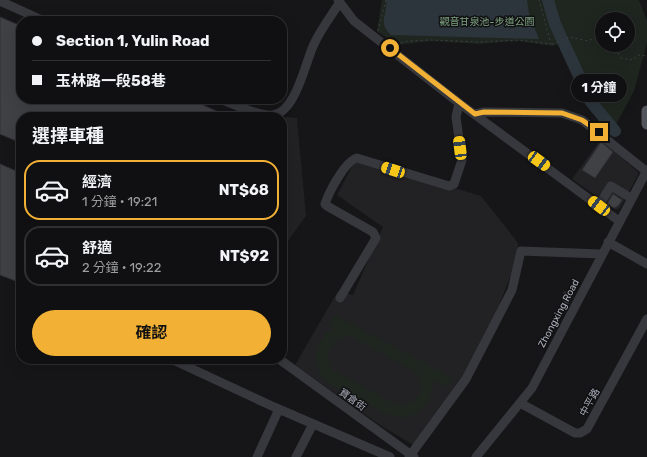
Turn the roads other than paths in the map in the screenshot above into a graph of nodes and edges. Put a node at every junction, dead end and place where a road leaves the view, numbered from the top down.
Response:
1 (0, 1) edge
2 (339, 1) edge
3 (33, 16) edge
4 (459, 103) junction
5 (234, 104) edge
6 (647, 111) edge
7 (257, 112) edge
8 (280, 112) edge
9 (475, 114) junction
10 (647, 124) edge
11 (646, 171) edge
12 (632, 198) junction
13 (599, 206) junction
14 (619, 221) junction
15 (608, 242) junction
16 (601, 254) junction
17 (647, 264) edge
18 (340, 298) dead end
19 (647, 319) edge
20 (182, 364) edge
21 (286, 364) edge
22 (520, 403) junction
23 (279, 409) junction
24 (313, 424) junction
25 (411, 456) edge
26 (257, 457) edge
27 (296, 457) edge
28 (390, 457) edge
29 (476, 457) edge

1 - 3 street
2 - 4 street
2 - 8 street
4 - 9 street
4 - 18 street
5 - 7 street
6 - 10 main road
9 - 11 street
9 - 13 street
11 - 12 street, Zhongxing Road
12 - 13 street
12 - 14 street, Zhongxing Road
13 - 14 street
14 - 15 street, Zhongxing Road
15 - 16 street, Zhongxing Road
15 - 17 street
16 - 22 street, Zhongxing Road
16 - 25 street
19 - 22 street, 中平路
20 - 23 street
21 - 25 street, 寶倉街
22 - 29 street, Zhongxing Road
23 - 24 street
23 - 26 street
24 - 27 street
24 - 28 street

